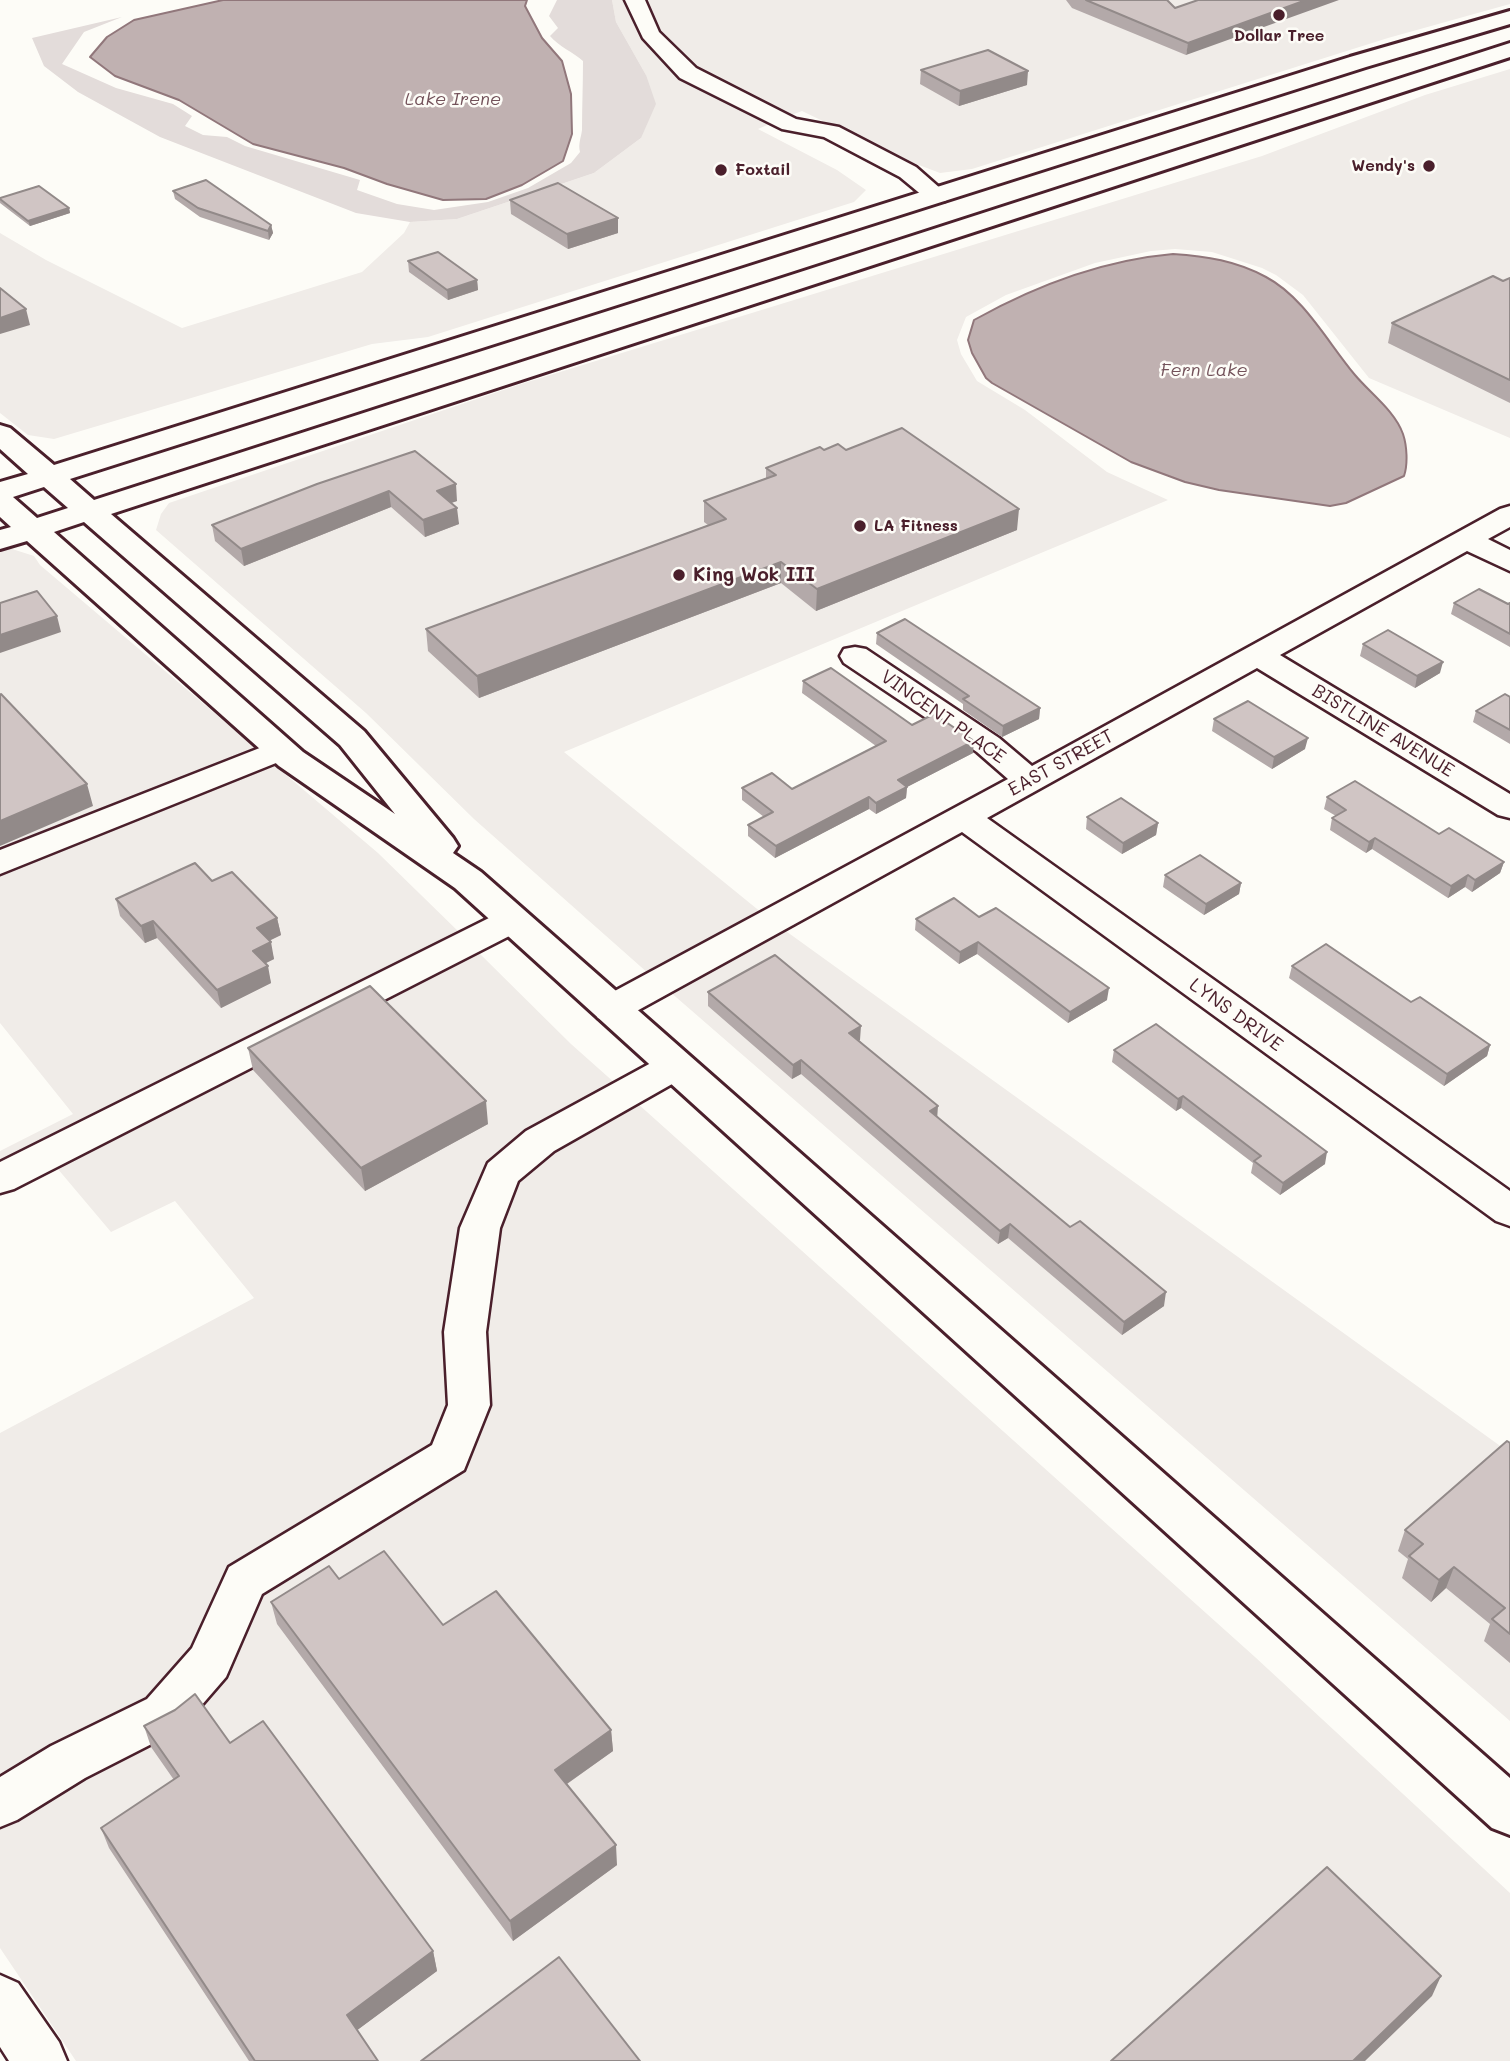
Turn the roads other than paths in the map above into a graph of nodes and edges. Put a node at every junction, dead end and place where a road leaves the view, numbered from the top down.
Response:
1 (635, 0) edge
2 (1510, 17) edge
3 (1510, 50) edge
4 (1358, 62) junction
5 (1402, 83) junction
6 (790, 124) junction
7 (1107, 142) junction
8 (823, 154) dead end
9 (869, 177) dead end
10 (937, 196) junction
11 (983, 219) junction
12 (798, 279) junction
13 (0, 434) edge
14 (49, 477) junction
15 (0, 492) edge
16 (0, 501) edge
17 (89, 510) junction
18 (1510, 515) edge
19 (32, 529) junction
20 (1467, 538) junction
21 (0, 540) edge
22 (1510, 562) edge
23 (1256, 654) junction
24 (855, 656) dead end
25 (280, 750) junction
26 (1030, 781) junction
27 (1510, 808) edge
28 (963, 817) junction
29 (0, 863) edge
30 (468, 880) junction
31 (513, 920) junction
32 (611, 1009) junction
33 (675, 1066) junction
34 (0, 1179) edge
35 (1510, 1211) edge
36 (0, 1804) edge
37 (1510, 1811) edge
38 (0, 2001) edge
39 (40, 2061) edge

1 - 6 street
2 - 4 main road
3 - 5 main road
4 - 5 main road
4 - 7 main road
5 - 11 main road
6 - 8 street
6 - 10 street
7 - 10 main road
7 - 11 main road
9 - 10 street
10 - 12 main road
10 - 14 main road
11 - 12 main road
12 - 17 main road
13 - 14 main road
14 - 15 main road
14 - 17 main road
16 - 19 main road
17 - 19 main road
17 - 30 main road
18 - 20 street, EAST STREET
19 - 21 main road
19 - 25 main road
20 - 22 street
20 - 23 street, EAST STREET
23 - 26 street, EAST STREET
23 - 27 street, BISTLINE AVENUE
24 - 26 street, VINCENT PLACE
25 - 29 street
25 - 30 main road
26 - 28 street, EAST STREET
28 - 32 street, EAST STREET
28 - 35 street, LYNS DRIVE
30 - 31 main road
31 - 32 main road
31 - 34 street
32 - 33 main road
33 - 36 street
33 - 37 main road
38 - 39 street

